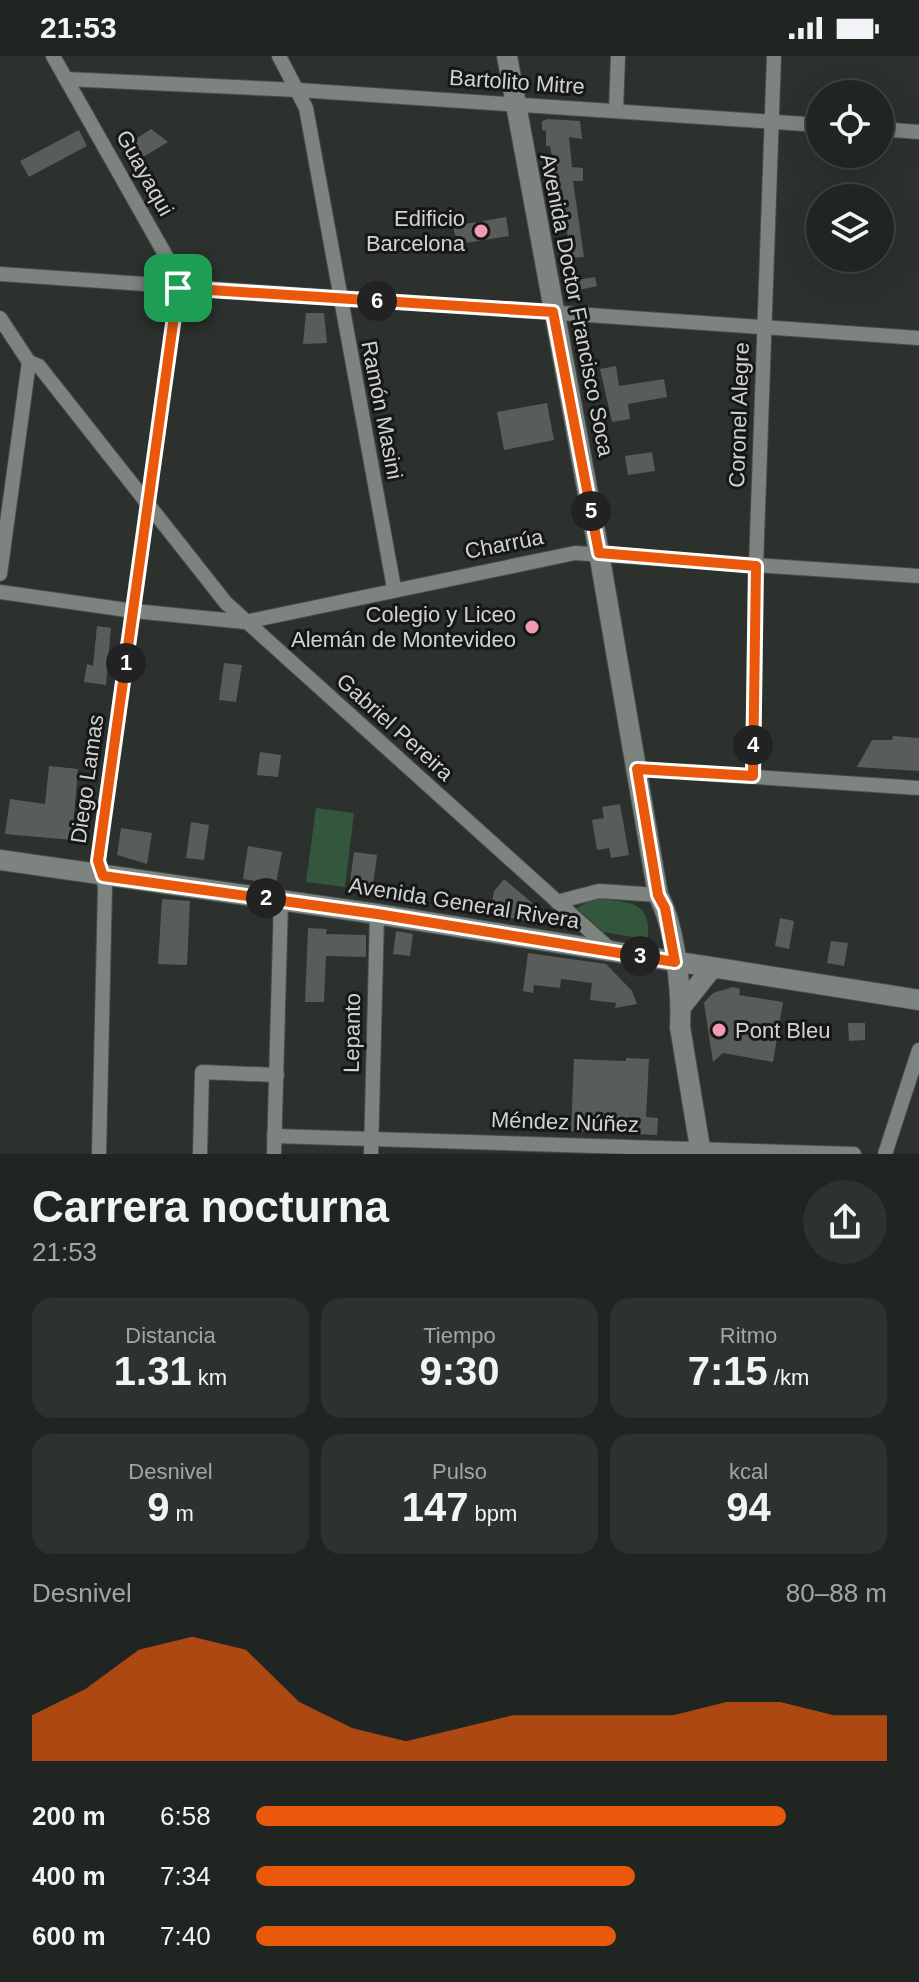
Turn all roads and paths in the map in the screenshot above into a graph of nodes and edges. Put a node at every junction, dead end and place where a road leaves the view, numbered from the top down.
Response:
1 (53, 56) edge
2 (279, 56) edge
3 (507, 56) edge
4 (618, 56) edge
5 (774, 56) edge
6 (66, 79) junction
7 (298, 90) junction
8 (516, 104) junction
9 (616, 111) junction
10 (771, 122) junction
11 (806, 124) edge
12 (894, 130) edge
13 (919, 132) edge
14 (0, 274) edge
15 (178, 288) junction
16 (339, 298) junction
17 (553, 312) junction
18 (0, 318) edge
19 (764, 326) junction
20 (919, 338) edge
21 (29, 362) junction
22 (150, 507) junction
23 (599, 553) junction
24 (756, 566) junction
25 (0, 574) edge
26 (919, 576) edge
27 (394, 588) junction
28 (0, 592) edge
29 (134, 611) junction
30 (245, 622) junction
31 (637, 769) junction
32 (753, 776) junction
33 (919, 788) edge
34 (0, 860) edge
35 (103, 876) junction
36 (658, 895) junction
37 (281, 900) junction
38 (557, 902) junction
39 (377, 914) junction
40 (611, 950) junction
41 (667, 961) junction
42 (712, 968) junction
43 (919, 1000) edge
44 (680, 1017) junction
45 (919, 1050) edge
46 (277, 1075) junction
47 (274, 1136) junction
48 (372, 1138) junction
49 (480, 1148) edge
50 (606, 1150) edge
51 (701, 1152) edge
52 (99, 1154) edge
53 (200, 1154) edge
54 (274, 1154) edge
55 (371, 1154) edge
56 (854, 1154) edge
57 (885, 1154) edge

1 - 6 street, Guayaqui
2 - 7 street, Ramón Masini
3 - 8 street, Avenida Doctor Francisco Soca
4 - 9 street
5 - 10 street, Coronel Alegre
6 - 7 street, Bartolito Mitre
6 - 15 street, Guayaqui
7 - 8 street, Bartolito Mitre
7 - 16 street, Ramón Masini
8 - 9 street, Bartolito Mitre
8 - 17 street, Avenida Doctor Francisco Soca
9 - 10 street, Bartolito Mitre
10 - 11 street, Bartolito Mitre
10 - 19 street, Coronel Alegre
12 - 13 street
14 - 15 street
15 - 16 street
15 - 22 street, Guayaqui
16 - 17 street
16 - 27 street, Ramón Masini
17 - 19 street
17 - 23 street, Avenida Doctor Francisco Soca
18 - 21 street, Gabriel Pereira
19 - 20 street
19 - 24 street, Coronel Alegre
21 - 22 street, Gabriel Pereira
21 - 25 street
22 - 29 street, Diego Lamas
22 - 30 street, Gabriel Pereira
23 - 24 street, Charrúa
23 - 27 street, Charrúa
23 - 31 street, Avenida Doctor Francisco Soca
24 - 26 street, Charrúa
24 - 32 street, Coronel Alegre
27 - 30 street, Charrúa
28 - 29 street, Charrúa
29 - 30 street, Charrúa
29 - 35 street, Diego Lamas
30 - 38 street, Gabriel Pereira
31 - 32 street
31 - 36 street, Avenida Doctor Francisco Soca
32 - 33 street
34 - 35 street, Avenida General Rivera
35 - 37 street, Avenida General Rivera
35 - 52 street, Diego Lamas
36 - 38 street
36 - 41 street, Avenida Doctor Francisco Soca
37 - 39 street, Avenida General Rivera
37 - 46 street
38 - 40 street, Gabriel Pereira
39 - 40 street, Avenida General Rivera
39 - 48 street, Lepanto
40 - 41 street, Avenida General Rivera
41 - 42 street, Avenida General Rivera
41 - 44 street, Avenida Doctor Francisco Soca
42 - 43 street, Avenida General Rivera
42 - 44 street
44 - 51 street, Avenida Doctor Francisco Soca
45 - 57 street
46 - 47 street
46 - 53 street
47 - 48 street, Méndez Núñez
47 - 54 street
48 - 49 street, Méndez Núñez
48 - 55 street, Lepanto
49 - 50 street, Méndez Núñez
50 - 51 street, Méndez Núñez
51 - 56 street, Méndez Núñez

